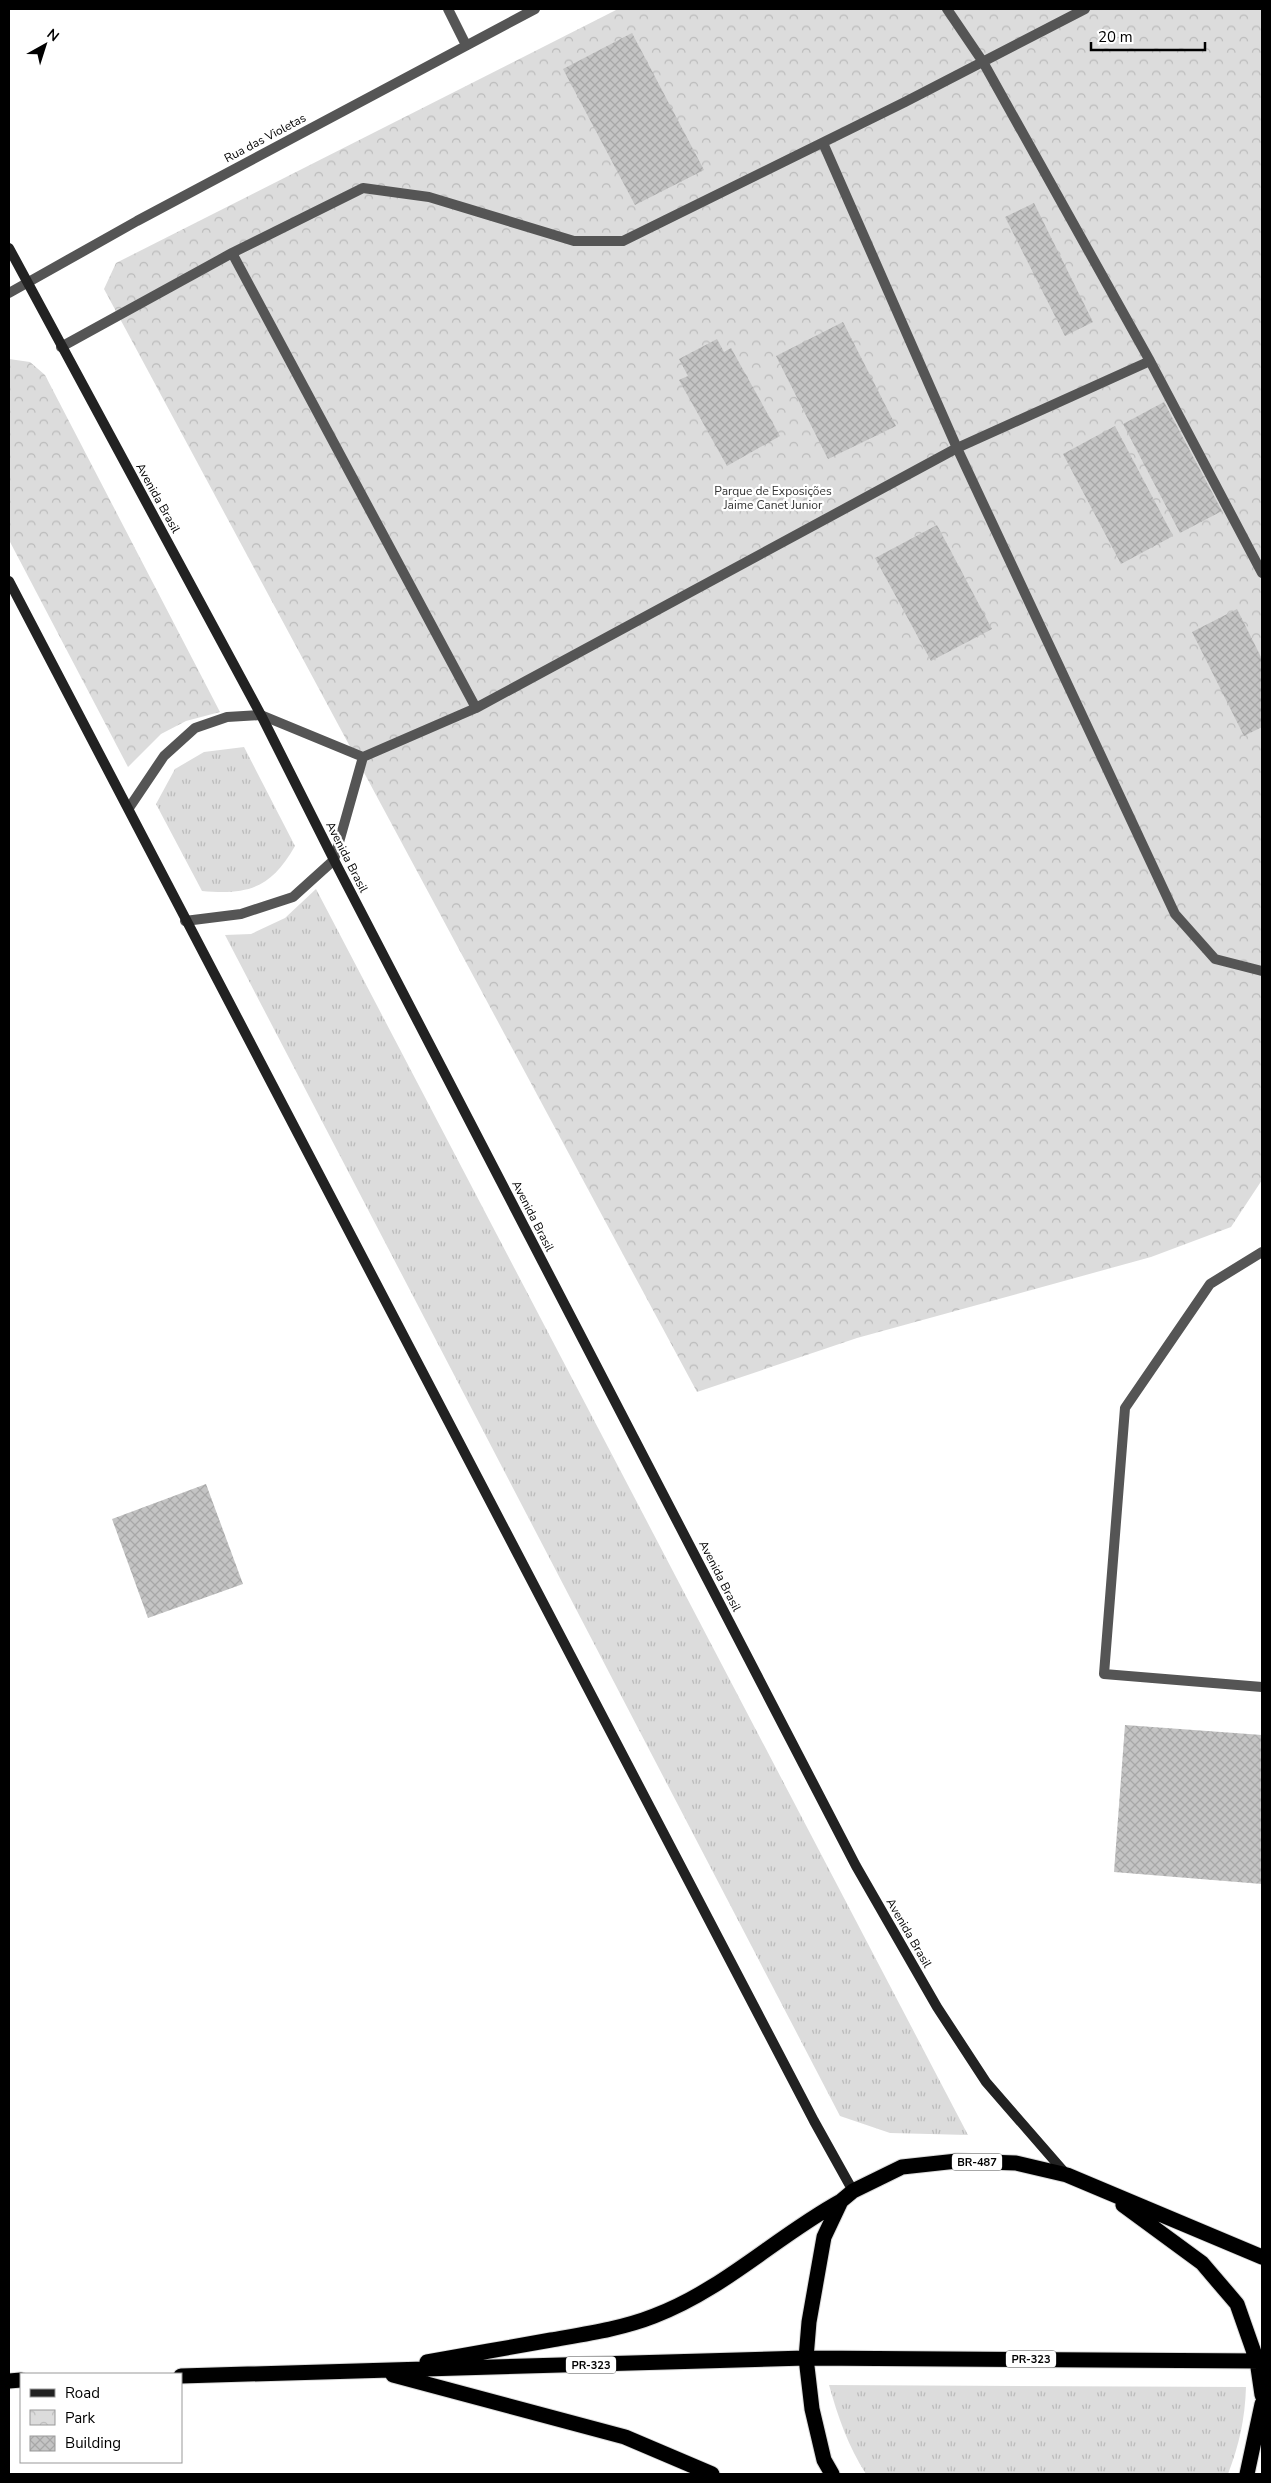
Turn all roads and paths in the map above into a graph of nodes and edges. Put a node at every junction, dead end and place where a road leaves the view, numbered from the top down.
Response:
1 (448, 9) edge
2 (535, 9) edge
3 (947, 9) edge
4 (1085, 9) edge
5 (466, 44) junction
6 (983, 62) junction
7 (823, 143) junction
8 (9, 248) edge
9 (232, 253) junction
10 (27, 283) junction
11 (9, 293) edge
12 (61, 347) junction
13 (1150, 361) junction
14 (958, 448) junction
15 (1262, 572) edge
16 (9, 581) edge
17 (476, 708) junction
18 (261, 715) junction
19 (363, 757) junction
20 (128, 808) junction
21 (334, 860) junction
22 (185, 920) junction
23 (1262, 971) edge
24 (1262, 1252) edge
25 (1262, 1687) edge
26 (1067, 2175) junction
27 (853, 2190) junction
28 (1102, 2190) junction
29 (841, 2201) junction
30 (1262, 2257) edge
31 (806, 2358) junction
32 (1260, 2361) edge
33 (377, 2371) junction
34 (182, 2376) edge
35 (1262, 2395) edge
36 (1262, 2404) edge
37 (712, 2474) edge
38 (832, 2474) edge
39 (1247, 2474) edge

1 - 5 street
2 - 5 street, Rua das Violetas
3 - 6 street
4 - 6 street
5 - 10 street, Rua das Violetas
6 - 7 street
6 - 13 street
7 - 9 street
7 - 14 street
8 - 10 main road, Avenida Brasil
9 - 12 street
9 - 17 street
10 - 11 street, Rua das Violetas
10 - 12 main road, Avenida Brasil
12 - 18 main road, Avenida Brasil
13 - 14 street
13 - 15 street
14 - 17 street
14 - 23 street
16 - 20 main road
17 - 19 street
18 - 19 street
18 - 20 street
18 - 21 main road, Avenida Brasil
19 - 21 street
20 - 22 main road
21 - 22 street
21 - 26 main road, Avenida Brasil
22 - 27 main road
24 - 25 street
26 - 27 highway, BR-487
26 - 28 highway, BR-487
27 - 29 highway, BR-487
28 - 30 highway
28 - 32 highway, BR-487
29 - 31 highway, BR-487
29 - 33 highway
31 - 32 highway, PR-323
31 - 33 highway, PR-323
31 - 38 highway, BR-487
32 - 35 highway, BR-487
33 - 34 highway, PR-323
33 - 37 highway
36 - 39 highway

